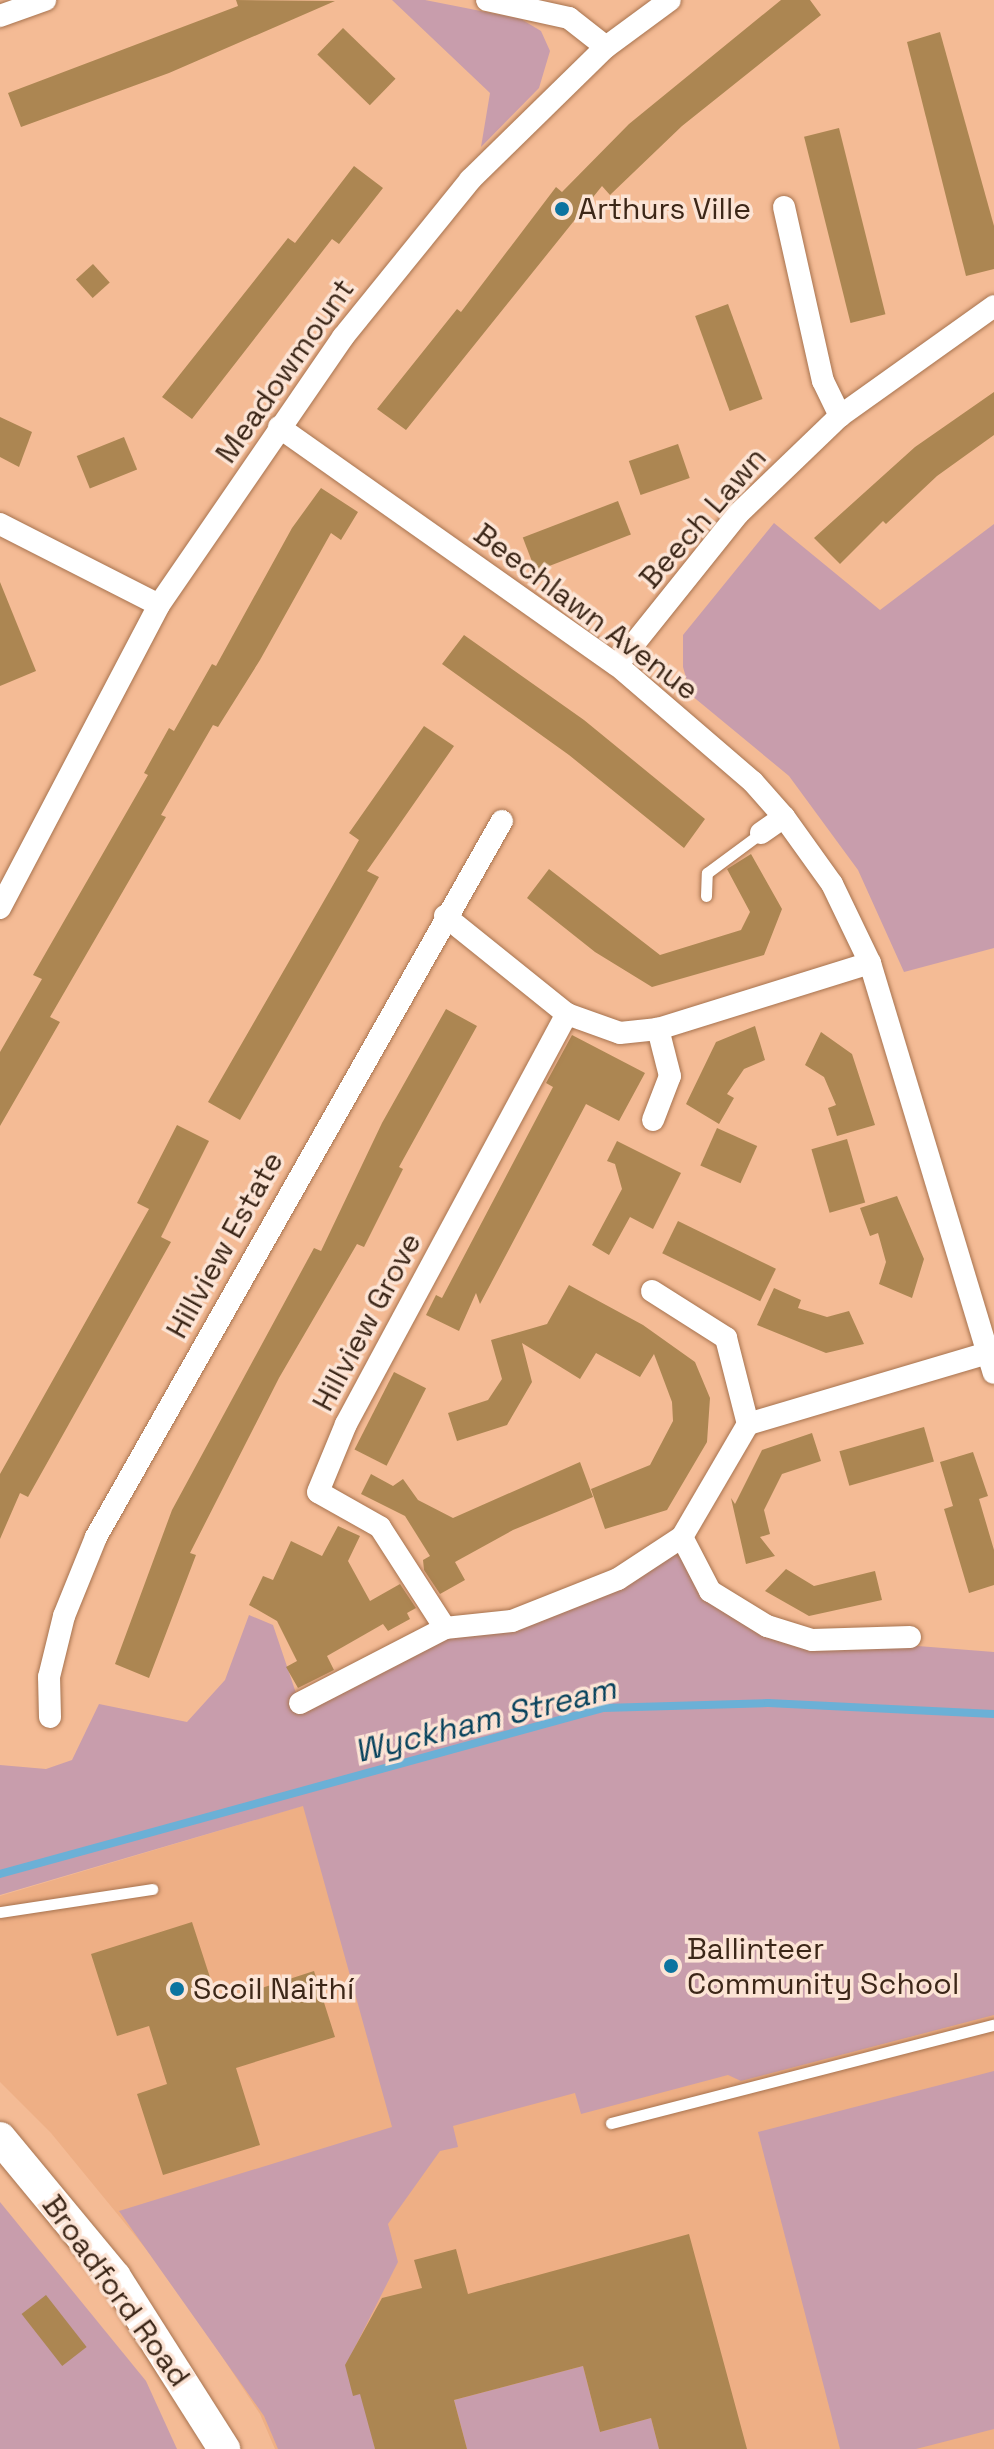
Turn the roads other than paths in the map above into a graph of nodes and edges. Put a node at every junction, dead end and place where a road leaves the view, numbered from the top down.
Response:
1 (45, 0) edge
2 (487, 0) edge
3 (670, 0) edge
4 (0, 16) edge
5 (606, 47) junction
6 (784, 207) dead end
7 (994, 306) edge
8 (840, 416) junction
9 (279, 427) junction
10 (0, 524) edge
11 (159, 605) junction
12 (617, 665) junction
13 (784, 817) junction
14 (502, 821) dead end
15 (761, 833) joint
16 (706, 896) dead end
17 (0, 908) edge
18 (445, 916) junction
19 (870, 963) junction
20 (567, 1014) junction
21 (658, 1029) junction
22 (653, 1120) dead end
23 (652, 1291) dead end
24 (991, 1363) edge
25 (748, 1424) junction
26 (682, 1537) junction
27 (445, 1628) junction
28 (910, 1637) dead end
29 (300, 1703) dead end
30 (50, 1717) dead end
31 (152, 1889) dead end
32 (0, 1912) edge
33 (994, 2025) edge
34 (611, 2123) dead end
35 (0, 2138) edge
36 (224, 2449) edge

1 - 4 street
2 - 5 street
3 - 5 street, Meadowmount
5 - 9 street, Meadowmount
6 - 8 street
7 - 8 street, Beech Lawn
8 - 12 street, Beech Lawn
9 - 11 street, Meadowmount
9 - 12 street, Beechlawn Avenue
10 - 11 street
11 - 17 street, Meadowmount
12 - 13 street, Beechlawn Avenue
13 - 15 street
13 - 19 street, Beechlawn Avenue
14 - 18 street, Hillview Estate
15 - 16 lane
18 - 20 street
18 - 30 street, Hillview Estate
19 - 21 street
19 - 24 street
20 - 21 street
20 - 27 street, Hillview Grove
21 - 22 street
23 - 25 street
24 - 25 street
25 - 26 street
26 - 27 street
26 - 28 street
27 - 29 street
31 - 32 lane
33 - 34 lane
35 - 36 street, Broadford Road

